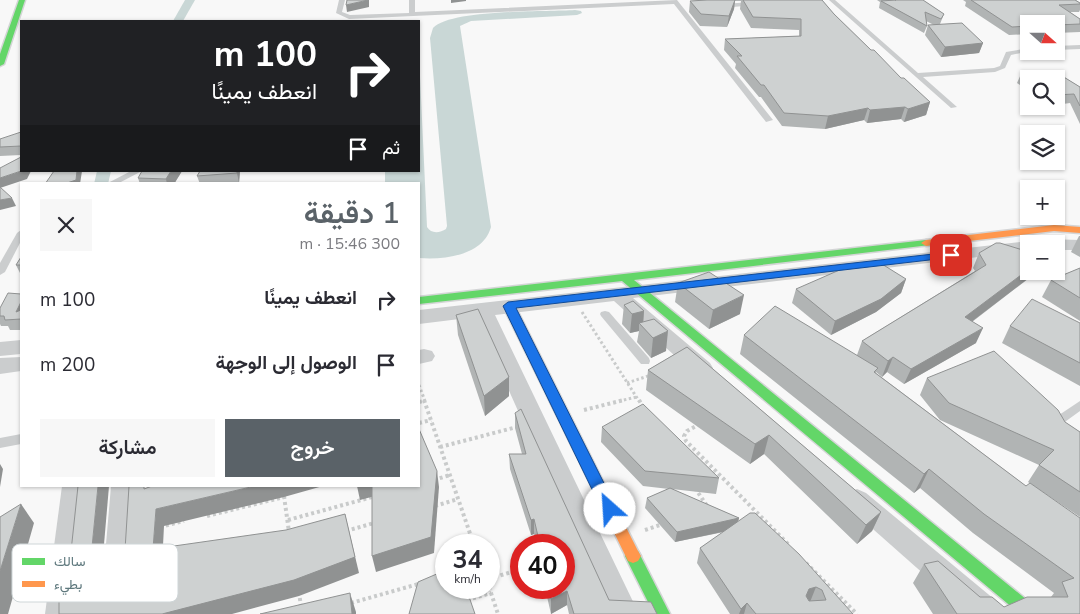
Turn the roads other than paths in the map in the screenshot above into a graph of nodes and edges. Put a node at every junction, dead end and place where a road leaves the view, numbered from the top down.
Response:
1 (22, 0) edge
2 (342, 0) edge
3 (412, 0) edge
4 (560, 0) edge
5 (832, 0) edge
6 (823, 1) edge
7 (676, 3) edge
8 (766, 4) edge
9 (718, 6) edge
10 (564, 7) junction
11 (689, 7) edge
12 (412, 14) junction
13 (1080, 47) edge
14 (1065, 48) edge
15 (1020, 51) edge
16 (0, 64) edge
17 (917, 75) junction
18 (953, 107) dead end
19 (769, 120) dead end
20 (136, 172) edge
21 (114, 182) edge
22 (1080, 230) edge
23 (20, 235) edge
24 (1065, 245) edge
25 (1080, 245) edge
26 (1020, 247) edge
27 (0, 272) edge
28 (640, 290) junction
29 (611, 291) junction
30 (420, 301) edge
31 (508, 306) junction
32 (482, 309) junction
33 (420, 317) edge
34 (641, 335) junction
35 (20, 347) edge
36 (0, 349) edge
37 (645, 361) dead end
38 (20, 364) edge
39 (0, 366) edge
40 (1080, 405) edge
41 (20, 439) edge
42 (1065, 439) edge
43 (787, 440) edge
44 (0, 443) edge
45 (839, 485) edge
46 (75, 487) edge
47 (124, 487) edge
48 (68, 544) edge
49 (120, 544) edge
50 (624, 614) edge
51 (662, 614) edge
52 (990, 614) edge
53 (1032, 614) edge

1 - 16 main road
2 - 12 lane
3 - 12 lane
4 - 10 lane
5 - 6 lane
5 - 17 lane
7 - 10 lane
7 - 11 lane
7 - 19 lane
8 - 9 lane
10 - 12 lane
13 - 14 lane
15 - 17 lane
17 - 18 lane
20 - 21 lane
22 - 29 main road
23 - 27 lane
24 - 25 street
26 - 28 street
28 - 29 street
28 - 53 main road
29 - 30 main road
29 - 31 street
29 - 34 street
29 - 34 lane
31 - 32 street
31 - 51 main road
32 - 33 street
32 - 50 street
34 - 37 lane
34 - 43 street
35 - 36 street
38 - 39 street
40 - 42 lane
41 - 44 lane
45 - 52 street
46 - 48 street
47 - 49 street

